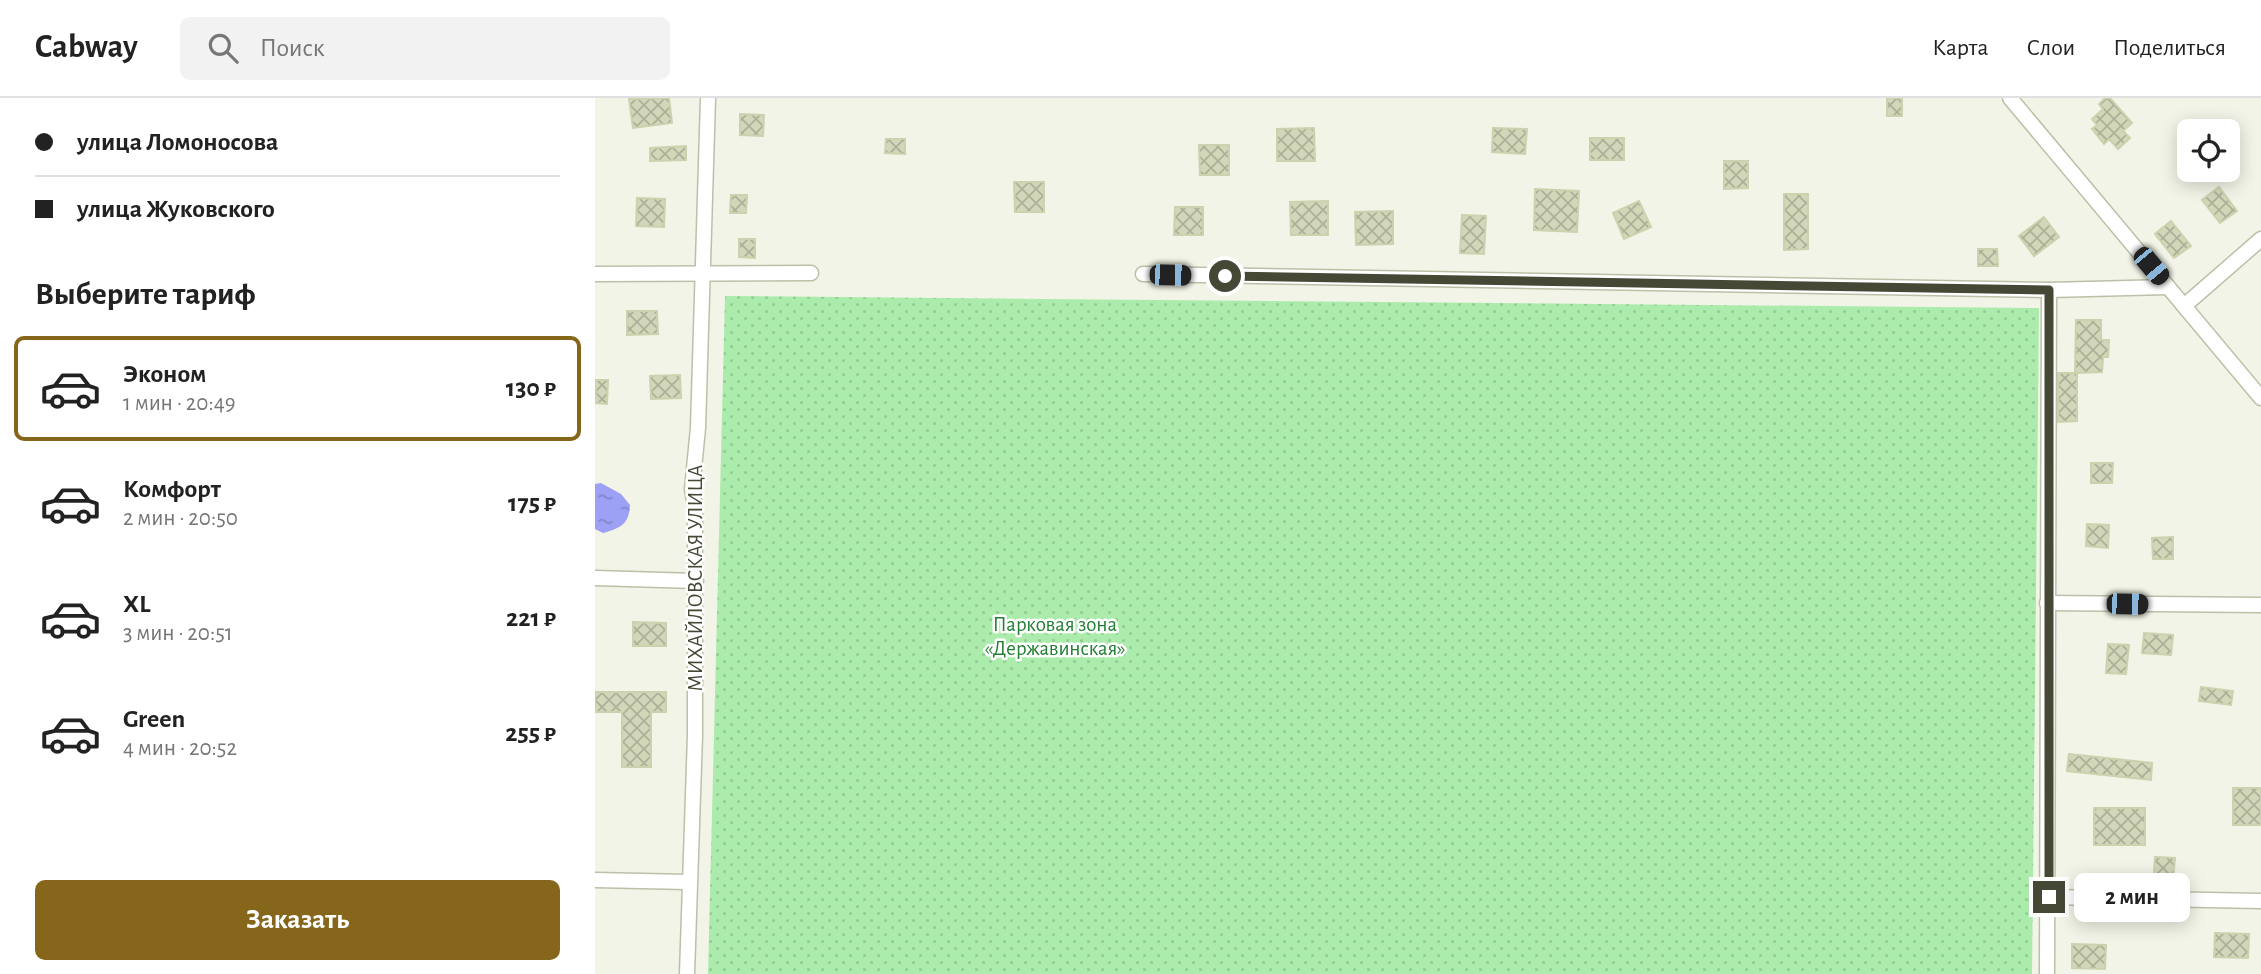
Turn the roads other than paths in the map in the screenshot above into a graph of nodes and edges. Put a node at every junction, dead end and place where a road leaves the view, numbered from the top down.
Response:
1 (708, 98) edge
2 (2010, 98) edge
3 (2261, 239) edge
4 (595, 274) edge
5 (704, 274) junction
6 (811, 274) dead end
7 (1143, 274) dead end
8 (2168, 287) junction
9 (2049, 290) junction
10 (2184, 306) junction
11 (2261, 398) edge
12 (595, 578) edge
13 (696, 581) junction
14 (2047, 603) junction
15 (2261, 605) edge
16 (595, 880) edge
17 (688, 882) junction
18 (2049, 897) junction
19 (2261, 901) edge
20 (687, 974) edge
21 (2047, 974) edge

1 - 5 street, МИХАЙЛОВСКАЯ УЛИЦА
2 - 8 street
3 - 10 street
4 - 5 street
5 - 6 street
5 - 13 street, МИХАЙЛОВСКАЯ УЛИЦА
7 - 9 street
8 - 9 street
8 - 10 street
9 - 14 street
10 - 11 street
12 - 13 street
13 - 17 street, МИХАЙЛОВСКАЯ УЛИЦА
14 - 15 street
14 - 18 street
16 - 17 street
17 - 20 street, МИХАЙЛОВСКАЯ УЛИЦА
18 - 19 street
18 - 21 street

